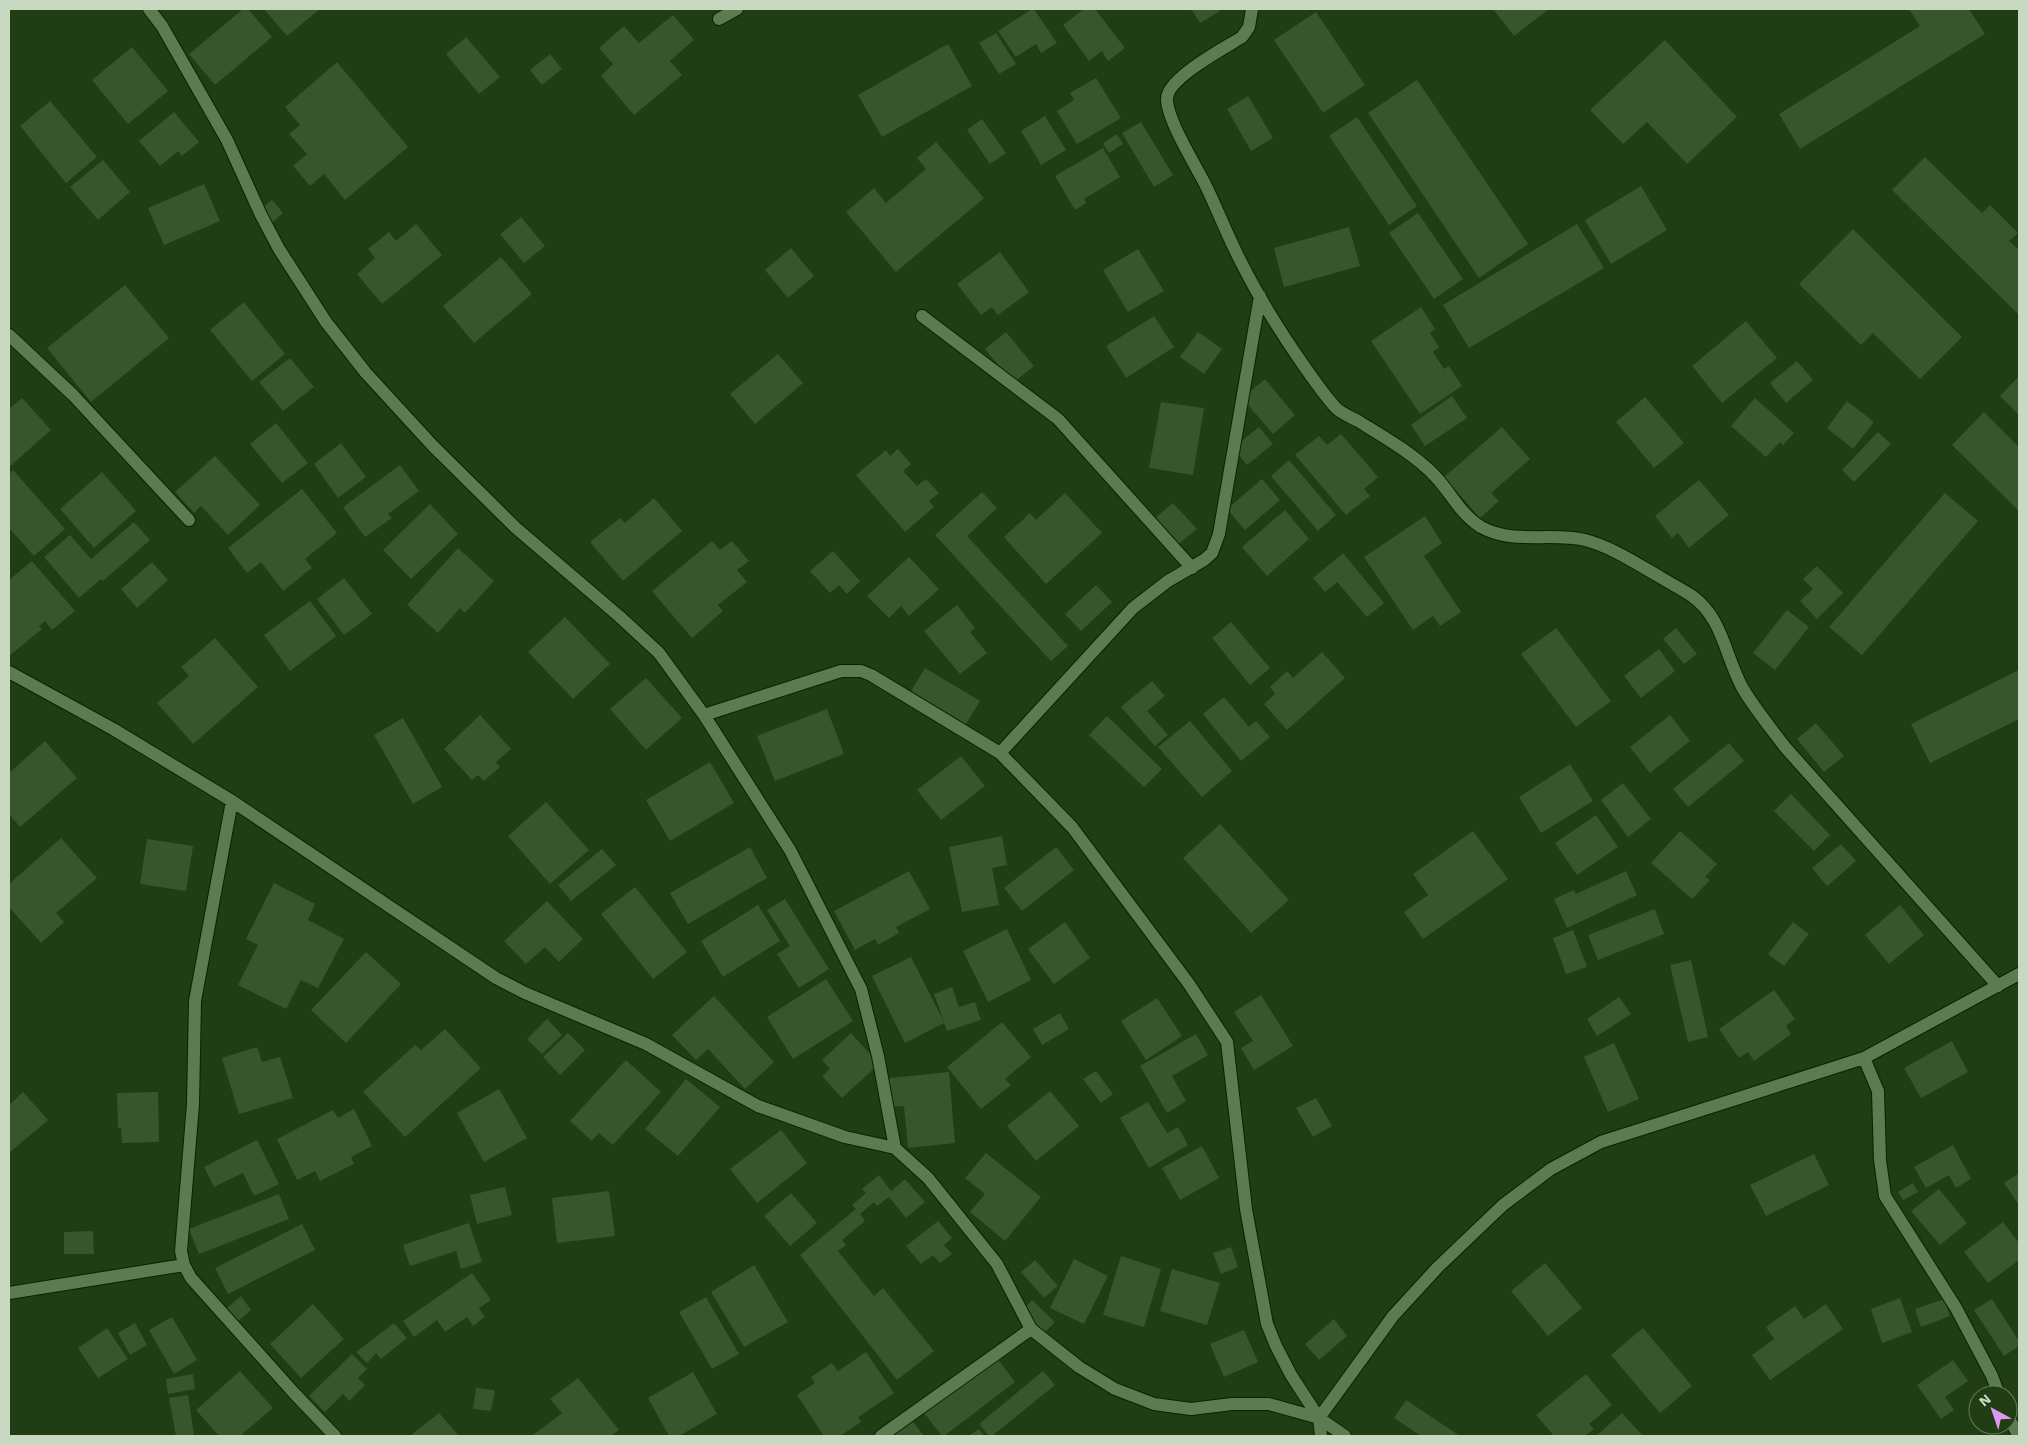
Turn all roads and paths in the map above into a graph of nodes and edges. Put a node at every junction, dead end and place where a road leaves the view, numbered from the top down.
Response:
1 (149, 9) edge
2 (737, 9) edge
3 (1252, 9) edge
4 (720, 19) dead end
5 (1260, 296) junction
6 (922, 316) dead end
7 (9, 335) edge
8 (189, 520) dead end
9 (1192, 568) junction
10 (9, 672) edge
11 (704, 715) junction
12 (1000, 753) junction
13 (232, 801) junction
14 (2019, 974) edge
15 (1998, 986) junction
16 (1864, 1058) junction
17 (895, 1148) junction
18 (184, 1265) junction
19 (9, 1293) edge
20 (1031, 1329) junction
21 (1996, 1385) edge
22 (1319, 1418) junction
23 (335, 1436) edge
24 (880, 1436) edge
25 (1321, 1436) edge
26 (1345, 1436) edge

1 - 11 street
2 - 4 street
3 - 5 street
5 - 9 street
5 - 15 street
6 - 9 street
7 - 8 street
9 - 12 street
10 - 13 street
11 - 12 street
11 - 17 street
12 - 22 street
13 - 17 street
13 - 18 street
14 - 15 street
15 - 16 street
16 - 21 street
16 - 22 street
17 - 20 street
18 - 19 street
18 - 23 street
20 - 22 street
20 - 24 street
22 - 25 street
22 - 26 street

